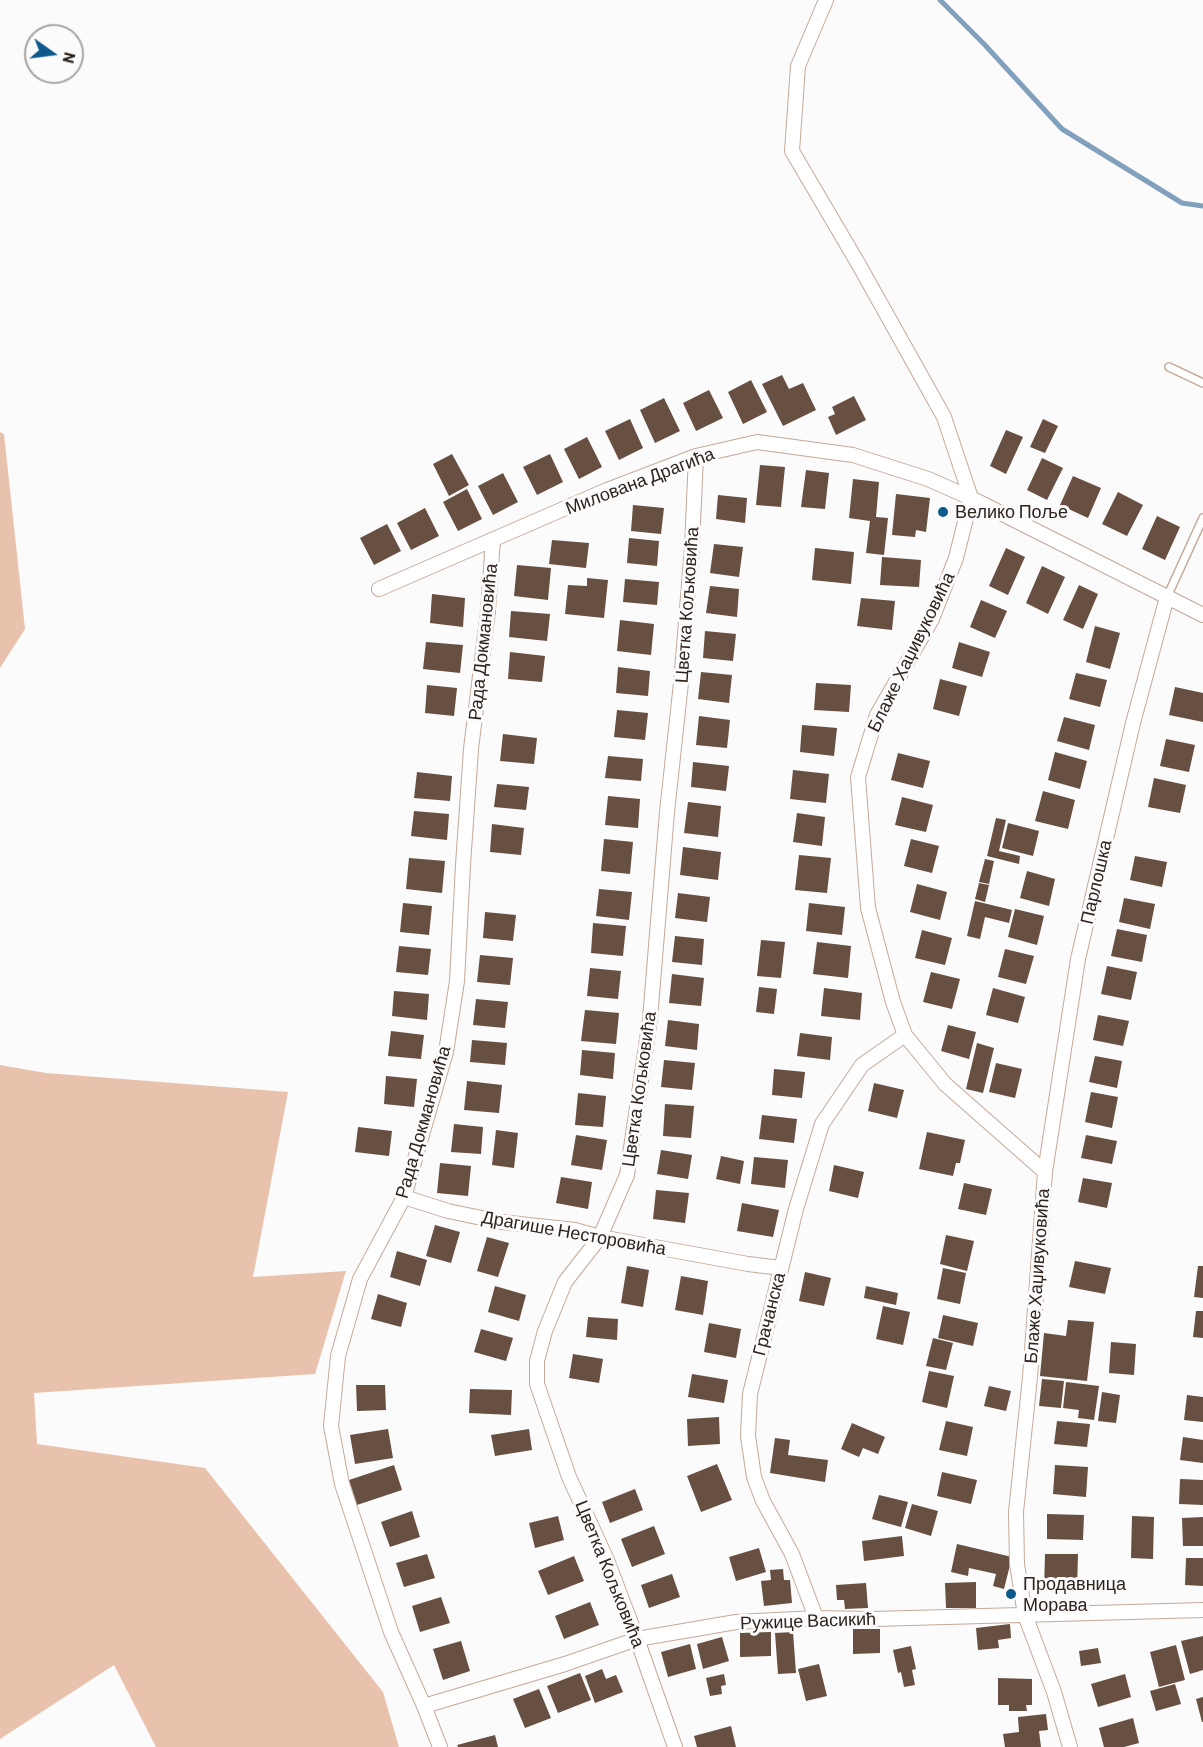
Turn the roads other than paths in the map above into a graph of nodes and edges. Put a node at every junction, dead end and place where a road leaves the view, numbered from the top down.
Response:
1 (826, 0) edge
2 (1169, 366) dead end
3 (1203, 383) edge
4 (696, 456) junction
5 (971, 498) junction
6 (1203, 518) edge
7 (493, 540) junction
8 (379, 590) dead end
9 (1167, 597) junction
10 (1203, 615) edge
11 (904, 1035) junction
12 (1045, 1172) junction
13 (404, 1197) junction
14 (600, 1237) junction
15 (781, 1268) junction
16 (1203, 1610) edge
17 (1025, 1615) junction
18 (816, 1618) junction
19 (637, 1639) junction
20 (424, 1706) junction
21 (440, 1747) edge
22 (675, 1747) edge
23 (1070, 1747) edge

1 - 5 street
2 - 3 lane
4 - 5 street, Милована Драгића
4 - 7 street, Милована Драгића
4 - 14 street, Цветка Кољковића
5 - 9 street, Милована Драгића
5 - 11 street, Блаже Хаџивуковића
6 - 9 lane
7 - 8 street, Милована Драгића
7 - 13 street, Рада Докмановића
9 - 10 street, Милована Драгића
9 - 12 street, Парлошка
11 - 12 street, Блаже Хаџивуковића
11 - 15 street, Грачанска
12 - 17 street, Блаже Хаџивуковића
13 - 14 street, Драгише Несторовића
13 - 20 street, Рада Докмановића
14 - 15 street, Драгише Несторовића
14 - 19 street, Цветка Кољковића
15 - 18 street, Грачанска
16 - 17 street, Ружице Васикић
17 - 18 street, Ружице Васикић
17 - 23 street, Блаже Хаџивуковића
18 - 19 street, Ружице Васикић
19 - 20 street, Ружице Васикић
19 - 22 street, Цветка Кољковића
20 - 21 street, Рада Докмановића

